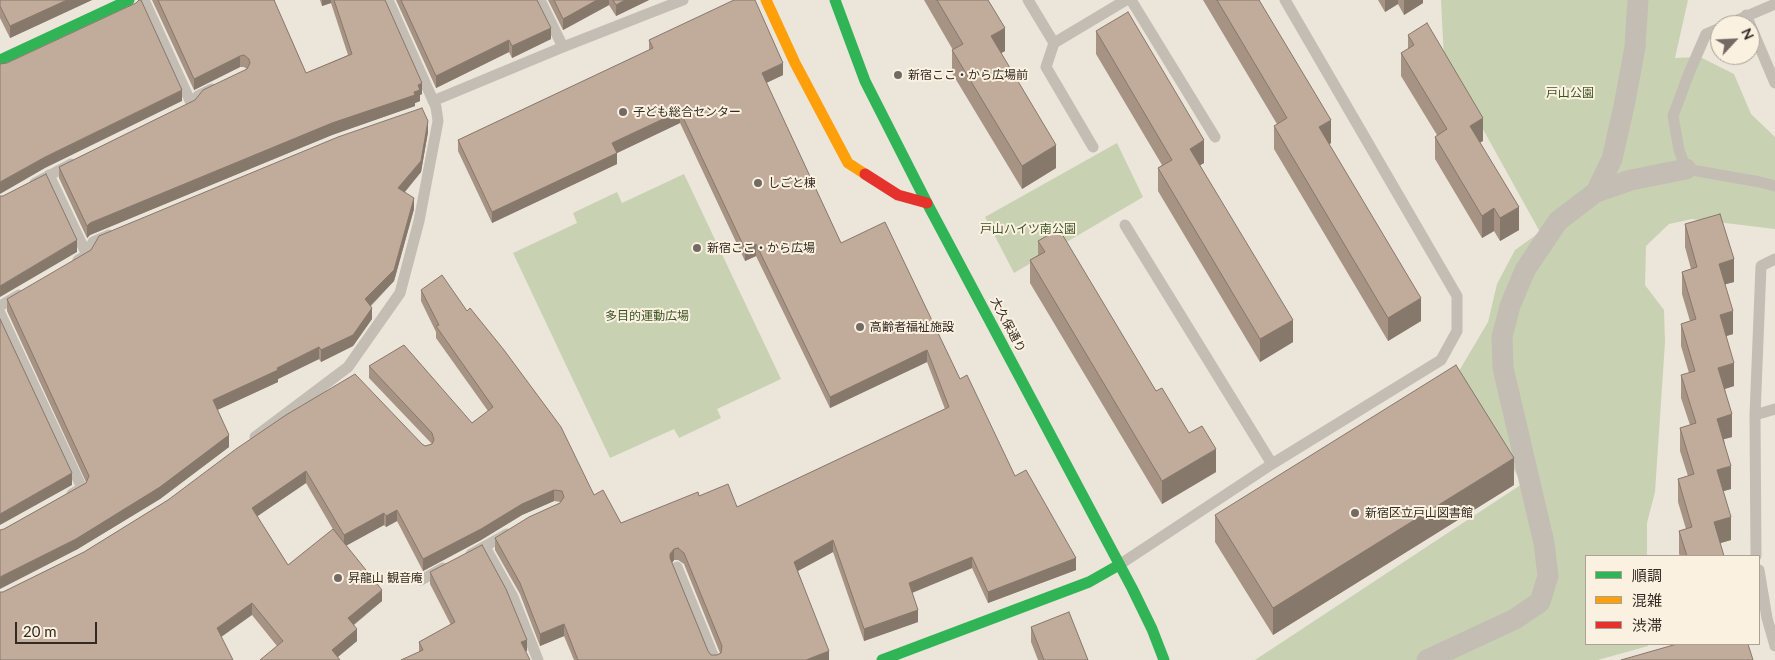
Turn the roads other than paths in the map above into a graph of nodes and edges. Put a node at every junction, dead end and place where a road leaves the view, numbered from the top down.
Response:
1 (129, 0) edge
2 (144, 0) edge
3 (388, 0) edge
4 (540, 0) edge
5 (684, 0) edge
6 (766, 0) edge
7 (835, 0) edge
8 (1028, 0) edge
9 (1126, 0) edge
10 (1131, 0) edge
11 (1285, 0) edge
12 (1638, 0) edge
13 (1775, 4) edge
14 (1746, 15) edge
15 (1710, 32) edge
16 (1054, 43) junction
17 (563, 47) junction
18 (1760, 48) edge
19 (0, 60) edge
20 (225, 83) edge
21 (1775, 83) edge
22 (432, 106) junction
23 (1215, 137) dead end
24 (1093, 147) dead end
25 (82, 159) edge
26 (1686, 169) junction
27 (49, 175) junction
28 (1775, 186) edge
29 (24, 188) edge
30 (1596, 192) junction
31 (927, 203) junction
32 (1125, 225) dead end
33 (120, 231) edge
34 (88, 255) junction
35 (1775, 259) edge
36 (72, 264) edge
37 (32, 287) edge
38 (0, 306) edge
39 (0, 313) edge
40 (1775, 409) edge
41 (1755, 414) junction
42 (248, 442) edge
43 (1272, 464) junction
44 (66, 497) edge
45 (517, 527) edge
46 (485, 547) junction
47 (1756, 555) edge
48 (1119, 565) junction
49 (677, 567) dead end
50 (1760, 576) edge
51 (421, 580) dead end
52 (1775, 646) edge
53 (538, 660) edge
54 (715, 660) edge
55 (882, 660) edge
56 (1164, 660) edge
57 (1427, 660) edge

1 - 19 main road
2 - 20 lane
3 - 22 lane
4 - 17 lane
5 - 17 lane
6 - 31 main road
7 - 31 main road, 大久保通り
8 - 16 lane
9 - 16 lane
10 - 23 lane
11 - 43 lane
12 - 30 street
13 - 14 lane
15 - 26 lane
16 - 24 lane
17 - 22 lane
18 - 21 lane
22 - 42 lane
25 - 27 lane
26 - 28 lane
26 - 30 street
27 - 29 lane
27 - 34 lane
30 - 57 street
31 - 48 main road, 大久保通り
32 - 43 lane
33 - 34 lane
34 - 36 lane
35 - 41 lane
37 - 38 lane
39 - 44 lane
40 - 41 lane
41 - 47 lane
43 - 48 lane
45 - 46 lane
46 - 51 lane
46 - 53 lane
48 - 55 main road
48 - 56 main road, 大久保通り
49 - 54 lane
50 - 52 lane

